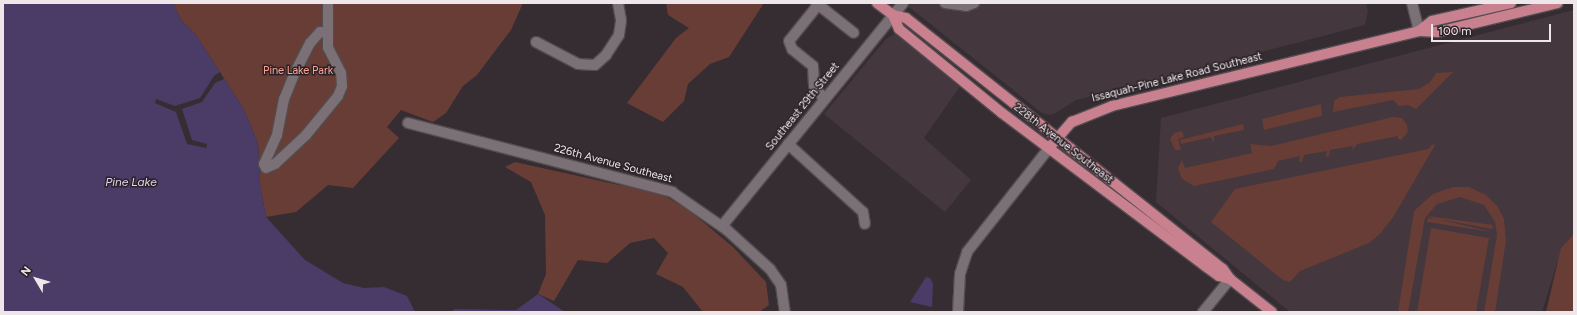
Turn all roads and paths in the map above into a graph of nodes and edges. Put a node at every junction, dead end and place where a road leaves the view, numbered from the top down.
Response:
1 (328, 3) edge
2 (618, 3) edge
3 (877, 3) edge
4 (903, 3) edge
5 (944, 3) edge
6 (974, 3) edge
7 (1412, 3) edge
8 (1511, 3) edge
9 (1558, 3) edge
10 (817, 4) edge
11 (893, 15) junction
12 (1419, 31) junction
13 (328, 33) junction
14 (854, 33) dead end
15 (536, 42) dead end
16 (824, 99) junction
17 (408, 124) dead end
18 (1056, 139) junction
19 (788, 144) junction
20 (1048, 148) junction
21 (865, 224) dead end
22 (722, 226) junction
23 (1230, 279) junction
24 (785, 312) edge
25 (958, 312) edge
26 (1203, 312) edge
27 (1272, 312) edge

1 - 13 street
2 - 15 street
3 - 11 main road, 228th Avenue Southeast
4 - 11 street, Southeast 29th Street
5 - 6 street
7 - 12 street
8 - 12 main road, Issaquah-Pine Lake Road Southeast
9 - 12 main road, Issaquah-Pine Lake Road Southeast
10 - 14 street
10 - 16 street
11 - 16 street, Southeast 29th Street
11 - 18 main road, 228th Avenue Southeast
11 - 20 main road, 228th Avenue Southeast
12 - 18 main road, Issaquah-Pine Lake Road Southeast
13 - 13 street
16 - 19 street, Southeast 29th Street
17 - 22 street, 226th Avenue Southeast
18 - 20 main road, Issaquah-Pine Lake Road Southeast
18 - 23 main road, 228th Avenue Southeast
19 - 21 street
19 - 22 street, Southeast 29th Street
20 - 23 main road, 228th Avenue Southeast
20 - 25 street, Issaquah-Pine Lake Road Southeast
22 - 24 street, 226th Avenue Southeast
23 - 26 street
23 - 27 main road, 228th Avenue Southeast

